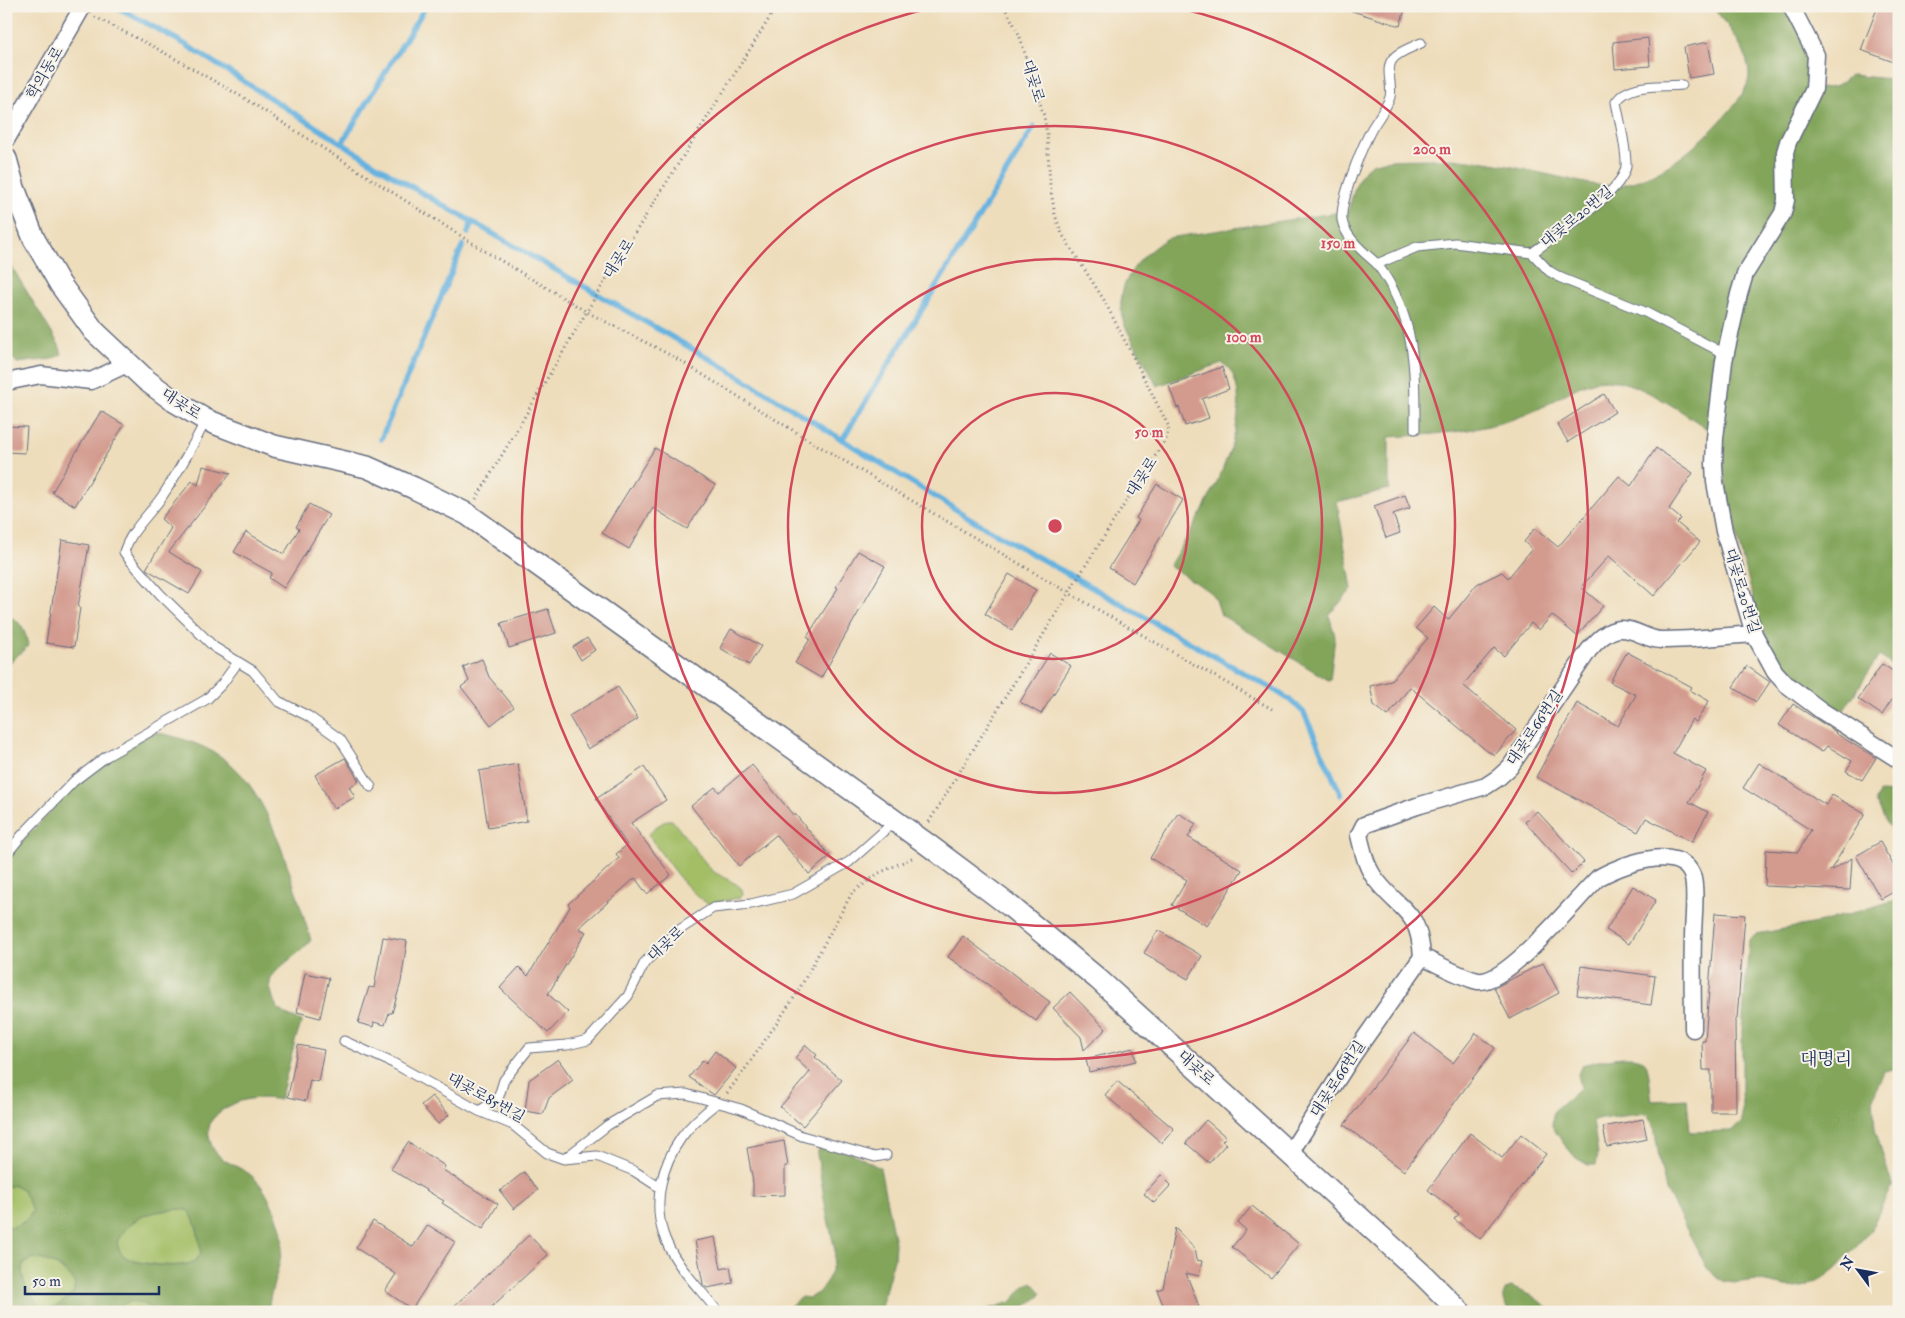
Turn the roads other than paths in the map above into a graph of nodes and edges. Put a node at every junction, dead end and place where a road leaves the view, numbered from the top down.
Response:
1 (1792, 6) edge
2 (82, 8) edge
3 (1421, 43) dead end
4 (1682, 85) dead end
5 (6, 140) edge
6 (6, 159) edge
7 (1532, 253) junction
8 (1377, 264) junction
9 (1725, 354) junction
10 (129, 363) junction
11 (6, 382) edge
12 (206, 420) junction
13 (1415, 429) dead end
14 (1754, 634) junction
15 (238, 662) junction
16 (1899, 760) edge
17 (372, 787) dead end
18 (895, 822) junction
19 (6, 855) edge
20 (1422, 957) junction
21 (1693, 1029) dead end
22 (344, 1041) dead end
23 (717, 1103) junction
24 (479, 1111) junction
25 (1290, 1153) junction
26 (886, 1155) dead end
27 (564, 1159) junction
28 (659, 1187) junction
29 (718, 1312) edge
30 (1460, 1312) edge

1 - 9 street, 대곶로20번길
2 - 5 street, 학의동로
3 - 8 lane
4 - 7 lane, 대곶로20번길
6 - 10 street, 대곶로
7 - 8 lane, 대곶로20번길
7 - 9 lane, 대곶로20번길
8 - 13 lane
9 - 14 street, 대곶로20번길
10 - 11 street
10 - 12 street, 대곶로
12 - 15 lane
12 - 18 street, 대곶로
14 - 16 street, 대곶로20번길
14 - 20 street, 대곶로66번길
15 - 17 lane
15 - 19 lane
18 - 24 lane, 대곶로
18 - 25 street, 대곶로
20 - 21 street
20 - 25 street, 대곶로66번길
22 - 24 lane, 대곶로85번길
23 - 26 lane
23 - 27 lane
23 - 28 lane
24 - 27 lane, 대곶로85번길
25 - 30 street, 대곶로
27 - 28 lane
28 - 29 lane

